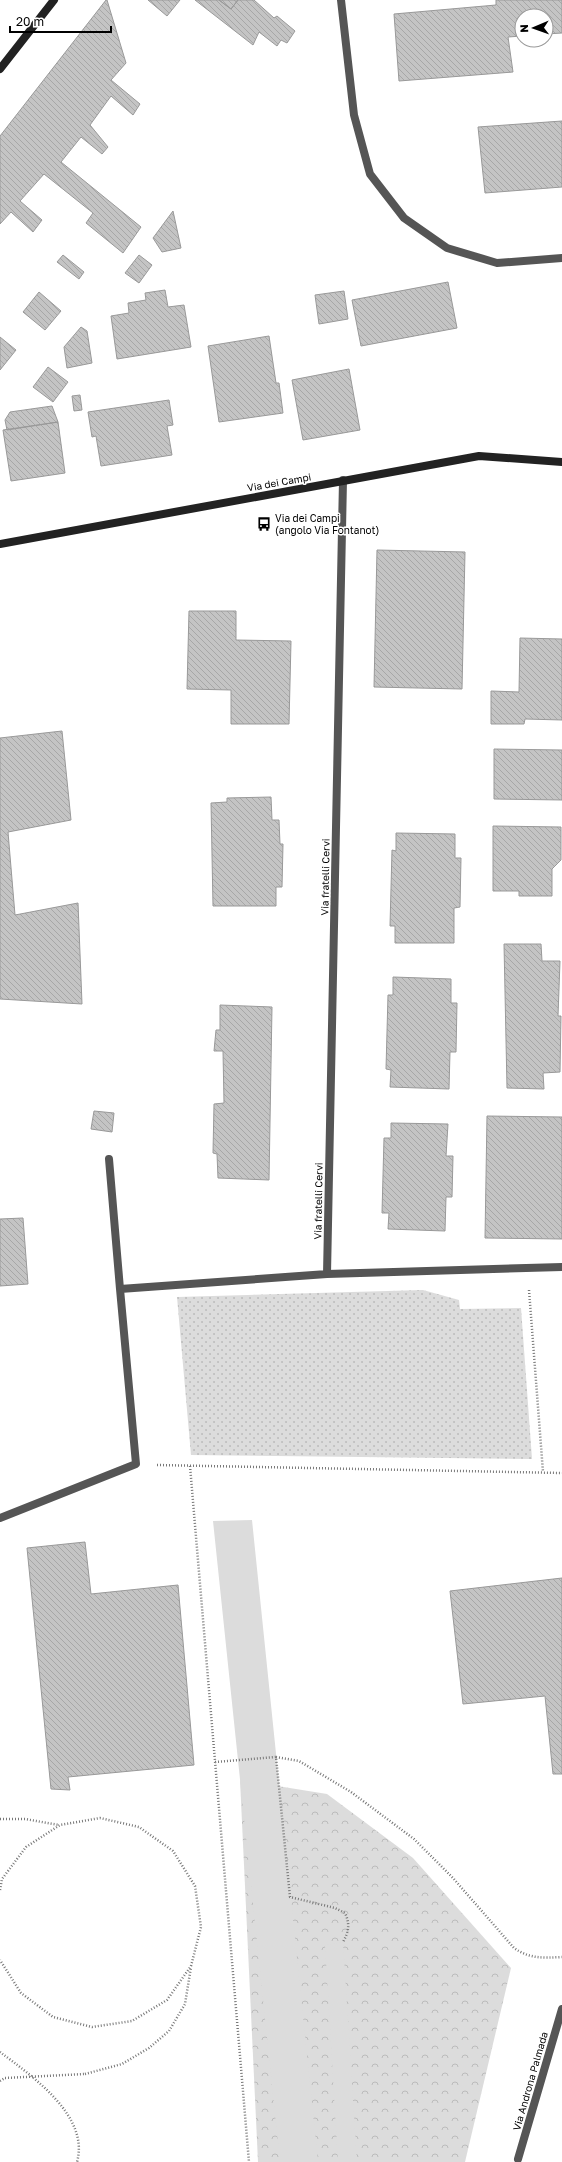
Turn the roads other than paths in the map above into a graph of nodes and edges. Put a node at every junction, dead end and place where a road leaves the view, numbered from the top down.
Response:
1 (54, 0) edge
2 (341, 0) edge
3 (0, 69) edge
4 (562, 258) edge
5 (562, 462) edge
6 (343, 480) junction
7 (0, 544) edge
8 (109, 1159) dead end
9 (562, 1267) edge
10 (327, 1274) junction
11 (120, 1289) junction
12 (0, 1518) edge
13 (562, 2009) edge
14 (518, 2159) dead end

1 - 3 street
2 - 4 street
5 - 6 street, Via dei Campi
6 - 7 street, Via dei Campi
6 - 10 street, Via fratelli Cervi
8 - 11 street
9 - 10 street
10 - 11 street
11 - 12 street
13 - 14 street, Via Androna Palmada

